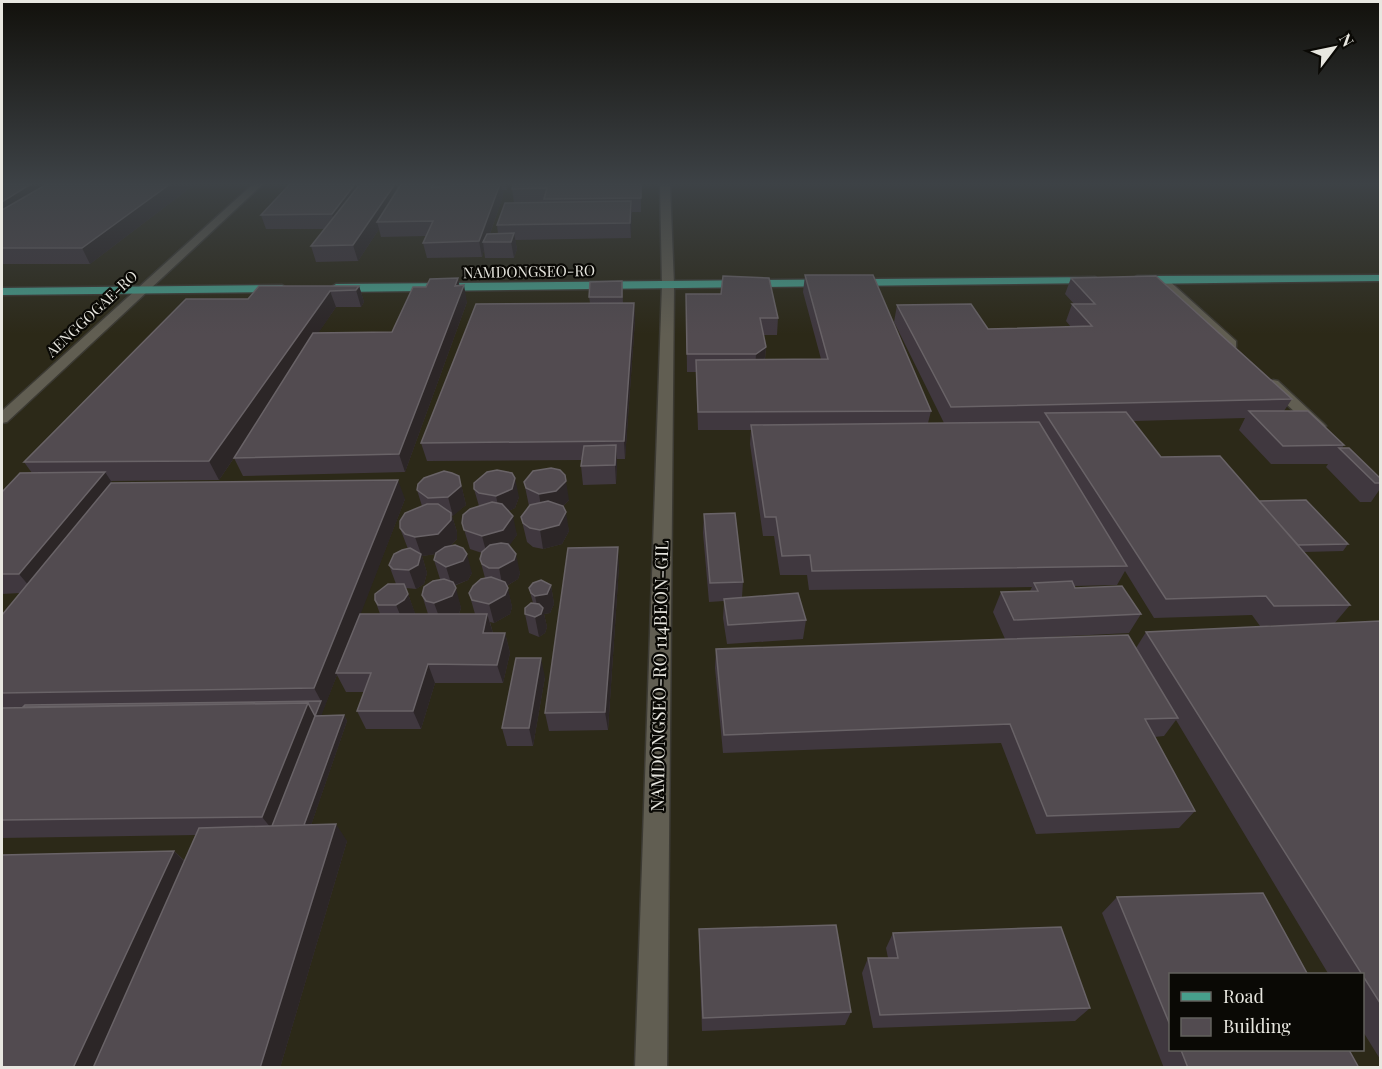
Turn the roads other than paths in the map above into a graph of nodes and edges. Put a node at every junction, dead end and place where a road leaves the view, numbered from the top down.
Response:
1 (203, 234) edge
2 (666, 234) edge
3 (1380, 278) edge
4 (1127, 280) edge
5 (1162, 280) junction
6 (1103, 281) edge
7 (668, 285) junction
8 (297, 289) edge
9 (321, 289) edge
10 (142, 290) junction
11 (2, 292) edge
12 (1240, 354) edge
13 (1258, 370) edge
14 (2, 419) edge
15 (1328, 436) edge
16 (651, 1068) edge

1 - 10 street, AENGGOGAE-RO
2 - 7 street, NAMDONGSEO-RO 114BEON-GIL
3 - 5 main road
4 - 5 main road
5 - 12 street
6 - 7 main road, NAMDONGSEO-RO
7 - 9 main road, NAMDONGSEO-RO
7 - 16 street, NAMDONGSEO-RO 114BEON-GIL
8 - 10 main road
10 - 11 main road
10 - 14 street, AENGGOGAE-RO
13 - 15 street

